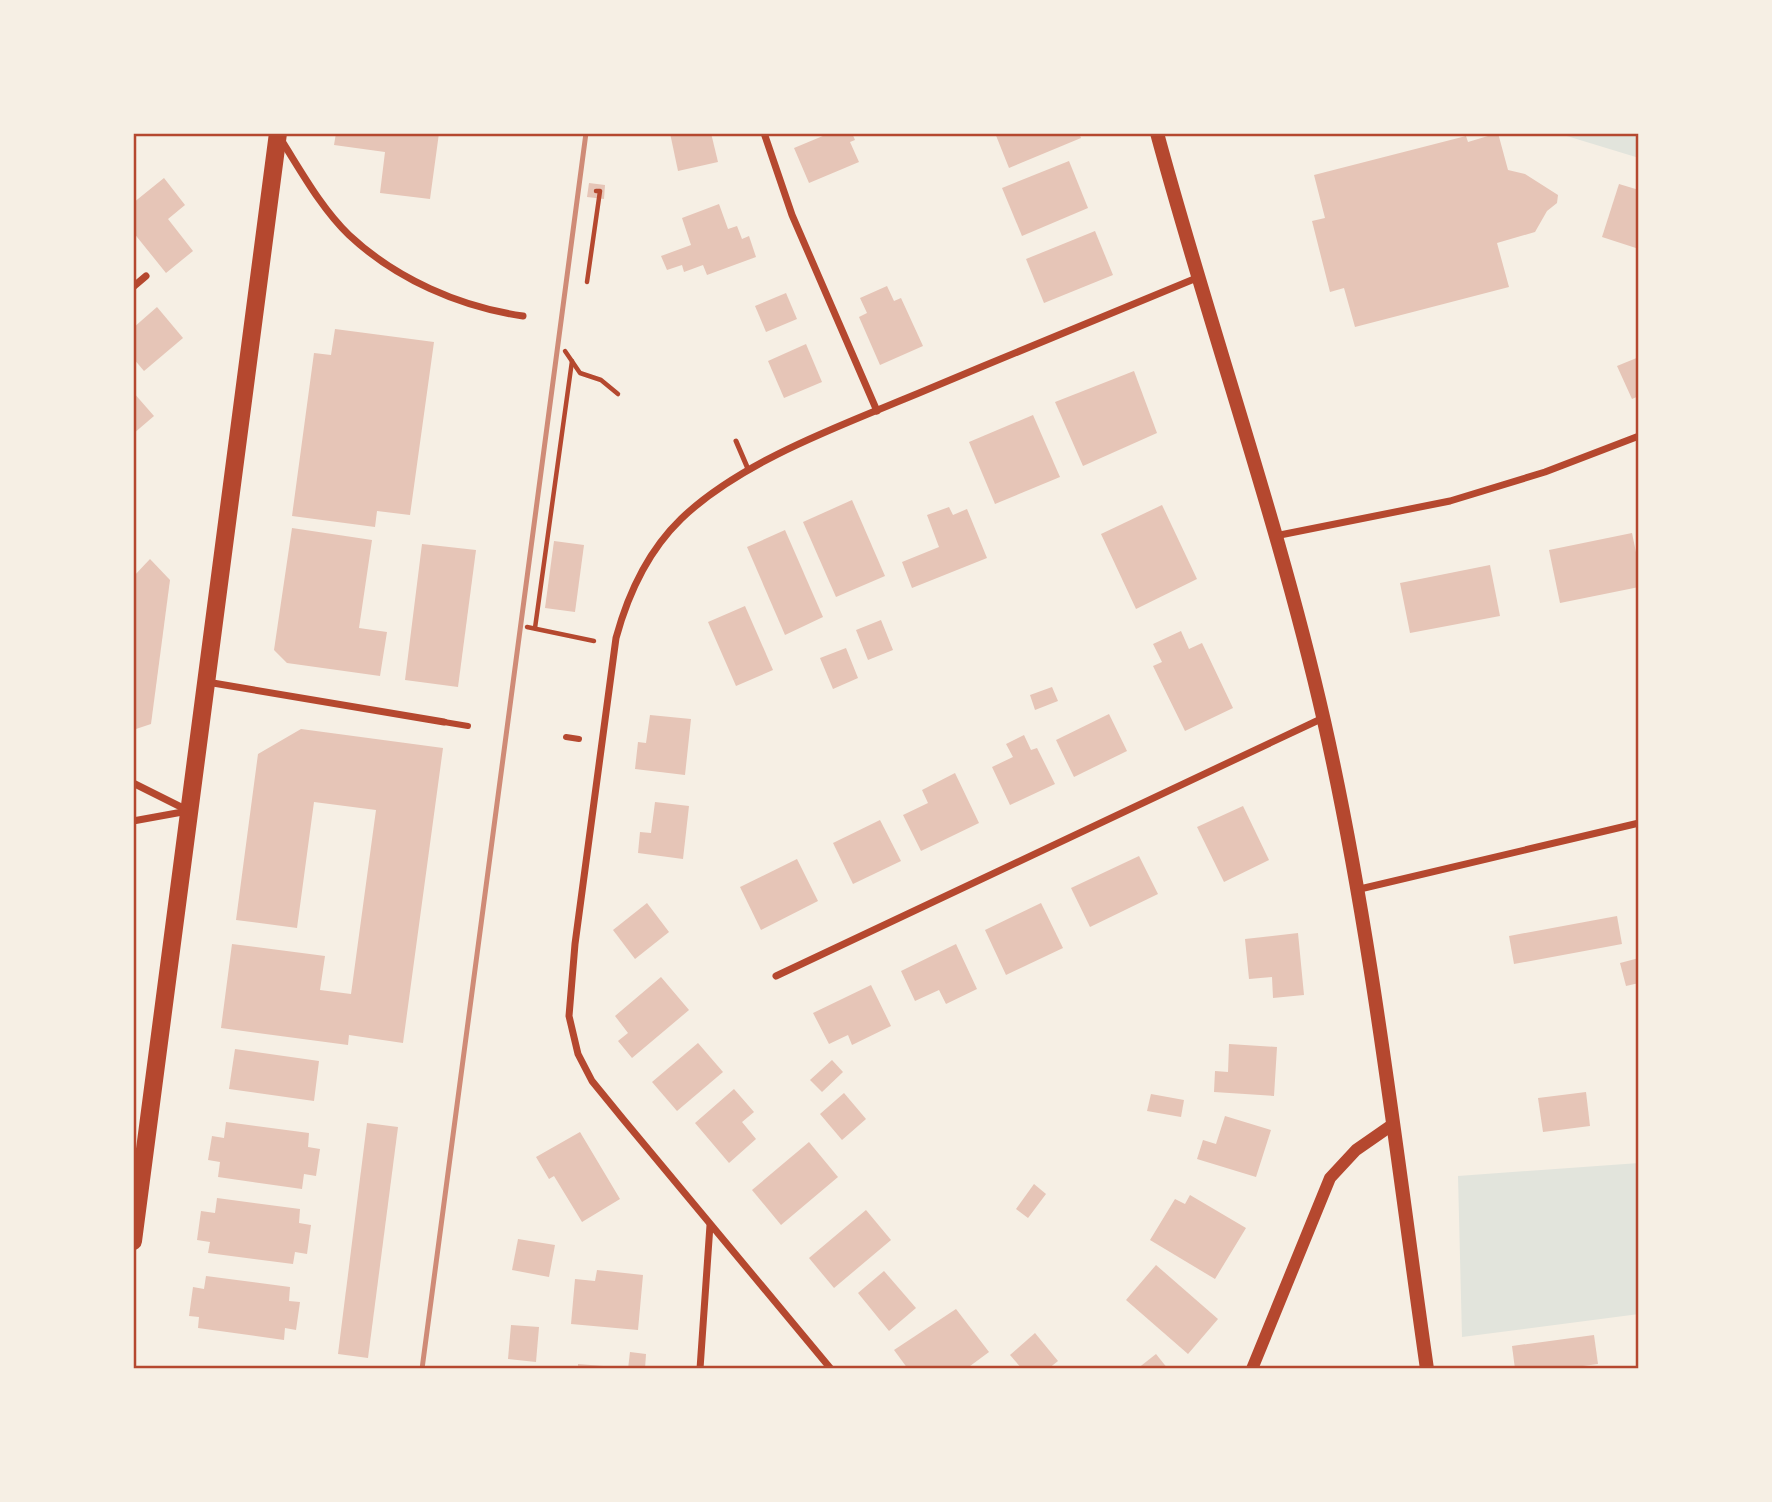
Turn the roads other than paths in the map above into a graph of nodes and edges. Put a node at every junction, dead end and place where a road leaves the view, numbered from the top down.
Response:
1 (764, 133) edge
2 (1157, 133) edge
3 (278, 134) edge
4 (146, 276) dead end
5 (1199, 277) junction
6 (133, 287) edge
7 (523, 316) dead end
8 (877, 411) junction
9 (1639, 436) edge
10 (736, 441) dead end
11 (748, 469) junction
12 (1275, 537) junction
13 (206, 682) junction
14 (1323, 719) junction
15 (444, 722) joint
16 (468, 726) dead end
17 (566, 737) dead end
18 (579, 739) dead end
19 (133, 783) edge
20 (189, 811) junction
21 (133, 821) edge
22 (1639, 823) edge
23 (1360, 889) junction
24 (776, 976) dead end
25 (1392, 1125) junction
26 (710, 1224) junction
27 (133, 1241) edge
28 (700, 1369) edge
29 (831, 1369) edge
30 (1252, 1369) edge
31 (1427, 1369) edge

1 - 8 street
2 - 5 main road
3 - 7 street
3 - 13 main road
4 - 6 street
5 - 8 street
5 - 12 main road
8 - 11 street
9 - 12 street
10 - 11 lane
11 - 26 street
12 - 14 main road
13 - 15 street
13 - 20 main road
14 - 23 main road
14 - 24 street
15 - 16 street
17 - 18 street
19 - 20 street
20 - 21 street
20 - 27 main road
22 - 23 street
23 - 25 main road
25 - 30 street
25 - 31 main road
26 - 28 street
26 - 29 street

